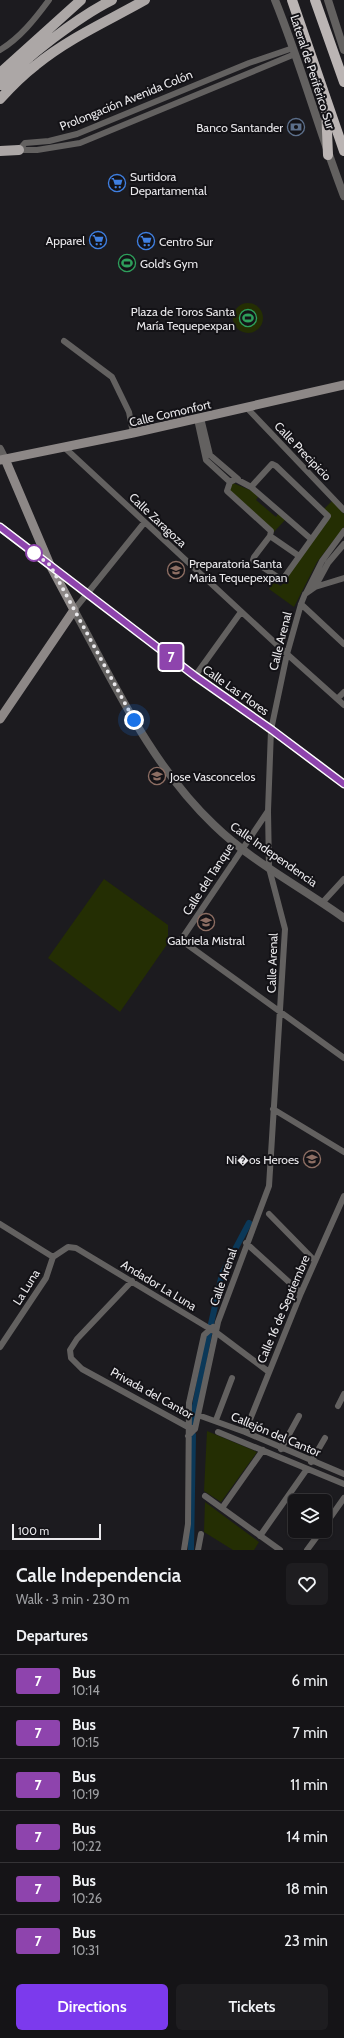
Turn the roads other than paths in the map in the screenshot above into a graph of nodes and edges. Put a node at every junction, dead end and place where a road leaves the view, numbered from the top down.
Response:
1 (49, 0) edge
2 (81, 0) edge
3 (112, 0) edge
4 (275, 0) edge
5 (292, 0) edge
6 (315, 0) edge
7 (328, 0) edge
8 (142, 2) edge
9 (0, 49) edge
10 (344, 50) edge
11 (294, 51) junction
12 (0, 73) edge
13 (344, 82) edge
14 (0, 85) edge
15 (326, 95) junction
16 (0, 99) edge
17 (19, 150) junction
18 (0, 151) edge
19 (344, 151) edge
20 (328, 155) junction
21 (344, 196) edge
22 (64, 341) dead end
23 (344, 385) edge
24 (246, 407) junction
25 (199, 418) junction
26 (133, 434) junction
27 (65, 448) junction
28 (0, 449) edge
29 (2, 459) edge
30 (238, 479) junction
31 (230, 482) junction
32 (251, 487) junction
33 (344, 510) edge
34 (144, 523) junction
35 (0, 527) edge
36 (344, 531) edge
37 (270, 536) junction
38 (311, 539) junction
39 (344, 544) edge
40 (299, 556) junction
41 (50, 565) junction
42 (342, 580) edge
43 (315, 587) junction
44 (87, 593) junction
45 (305, 594) junction
46 (301, 604) junction
47 (74, 610) junction
48 (241, 612) junction
49 (344, 644) edge
50 (287, 654) junction
51 (195, 676) junction
52 (344, 692) edge
53 (337, 699) junction
54 (344, 705) edge
55 (0, 720) edge
56 (272, 730) junction
57 (344, 784) edge
58 (268, 811) junction
59 (241, 848) junction
60 (269, 868) junction
61 (344, 879) edge
62 (322, 903) junction
63 (344, 918) edge
64 (280, 1012) junction
65 (344, 1058) edge
66 (273, 1109) junction
67 (344, 1152) edge
68 (344, 1196) edge
69 (269, 1214) dead end
70 (0, 1224) edge
71 (246, 1243) junction
72 (53, 1257) junction
73 (315, 1262) junction
74 (132, 1281) junction
75 (301, 1293) junction
76 (218, 1322) junction
77 (210, 1329) junction
78 (217, 1333) junction
79 (0, 1347) edge
80 (204, 1360) junction
81 (269, 1372) junction
82 (232, 1378) dead end
83 (344, 1394) edge
84 (338, 1406) dead end
85 (198, 1415) junction
86 (299, 1416) dead end
87 (216, 1420) junction
88 (188, 1426) junction
89 (195, 1429) junction
90 (218, 1432) dead end
91 (245, 1432) junction
92 (188, 1436) junction
93 (325, 1438) dead end
94 (281, 1449) junction
95 (263, 1450) junction
96 (311, 1462) junction
97 (307, 1469) junction
98 (344, 1474) edge
99 (344, 1484) edge
100 (206, 1496) dead end
101 (344, 1498) edge
102 (222, 1508) junction
103 (332, 1515) edge
104 (201, 1534) dead end
105 (260, 1536) junction
106 (316, 1538) edge
107 (184, 1550) edge
108 (198, 1550) edge
109 (280, 1550) edge
110 (308, 1550) edge

1 - 9 street
2 - 12 main road
3 - 14 main road
4 - 11 street, Lateral de Periférico Sur
5 - 15 highway
6 - 13 highway
7 - 10 street
8 - 16 main road
11 - 17 street, Prolongación Avenida Colón
11 - 17 street, Prolongación Avenida Colón
11 - 20 street, Lateral de Periférico Sur
15 - 19 highway
15 - 20 highway
17 - 18 main road
20 - 21 street, Lateral de Periférico Sur
22 - 26 street
23 - 24 main road, Calle Comonfort
24 - 25 main road, Calle Comonfort
24 - 33 street, Calle Precipicio
25 - 26 main road, Calle Comonfort
25 - 30 street
25 - 31 street
26 - 27 main road, Calle Comonfort
27 - 29 main road, Calle Comonfort
27 - 34 street, Calle Zaragoza
28 - 29 street, Calle Independencia
29 - 41 main road, Calle Independencia
30 - 31 street
30 - 32 street
31 - 37 street
32 - 38 street
32 - 38 street
34 - 44 street
34 - 48 street, Calle Zaragoza
35 - 41 main road, Calle Las Flores
36 - 45 street
37 - 40 street
37 - 40 street
38 - 40 street
39 - 43 street
41 - 44 street, Calle Las Flores
41 - 47 main road, Calle Independencia
42 - 43 street
43 - 45 street
44 - 47 street
44 - 51 street, Calle Las Flores
45 - 46 street, Calle Arenal
46 - 49 street
46 - 50 street, Calle Arenal
47 - 55 main road
47 - 59 street, Calle Independencia
48 - 50 street, Calle Zaragoza
48 - 51 street
50 - 53 street, Calle Zaragoza
50 - 56 street, Calle Arenal
51 - 56 street, Calle Las Flores
52 - 53 street
53 - 54 street, Calle Zaragoza
56 - 57 street, Calle Las Flores
56 - 58 street, Calle Arenal
58 - 59 street, Calle del Tanque
58 - 60 street, Calle Arenal
59 - 60 street, Calle Independencia
59 - 64 street, Calle del Tanque
60 - 62 street, Calle Independencia
60 - 64 street, Calle Arenal
61 - 62 street
62 - 63 street, Calle Independencia
64 - 65 street
64 - 66 street, Calle Arenal
66 - 67 street
66 - 71 street, Calle Arenal
68 - 73 street, Calle 16 de Septiembre
69 - 73 street
70 - 72 street
71 - 75 street
71 - 76 street, Calle Arenal
72 - 74 street, Andador La Luna
72 - 79 street, La Luna
73 - 75 street, Calle 16 de Septiembre
74 - 77 street, Andador La Luna
74 - 88 street, Privada del Cantor
75 - 81 street, Calle 16 de Septiembre
76 - 77 street, Calle Arenal
76 - 78 street, Calle Arenal
77 - 78 street, Andador La Luna
77 - 80 street, Calle Arenal
78 - 80 street, Calle Arenal
78 - 81 street, Andador La Luna
80 - 85 street, Calle Arenal
80 - 88 street, Calle Arenal
81 - 91 street, Calle 16 de Septiembre
82 - 87 street
83 - 84 street
85 - 87 street, Callejón del Cantor
85 - 89 street, Calle Arenal
86 - 94 street
87 - 91 street, Callejón del Cantor
88 - 89 street, Privada del Cantor
88 - 92 street, Calle Arenal
89 - 92 street
90 - 95 street
91 - 94 street, Callejón del Cantor
92 - 107 street, Calle Arenal
93 - 96 street
94 - 96 street, Callejón del Cantor
95 - 97 street
95 - 102 street
96 - 98 street, Callejón del Cantor
97 - 99 street
97 - 105 street
100 - 102 street
101 - 103 street
102 - 105 street
104 - 108 street
105 - 109 street
106 - 110 street

